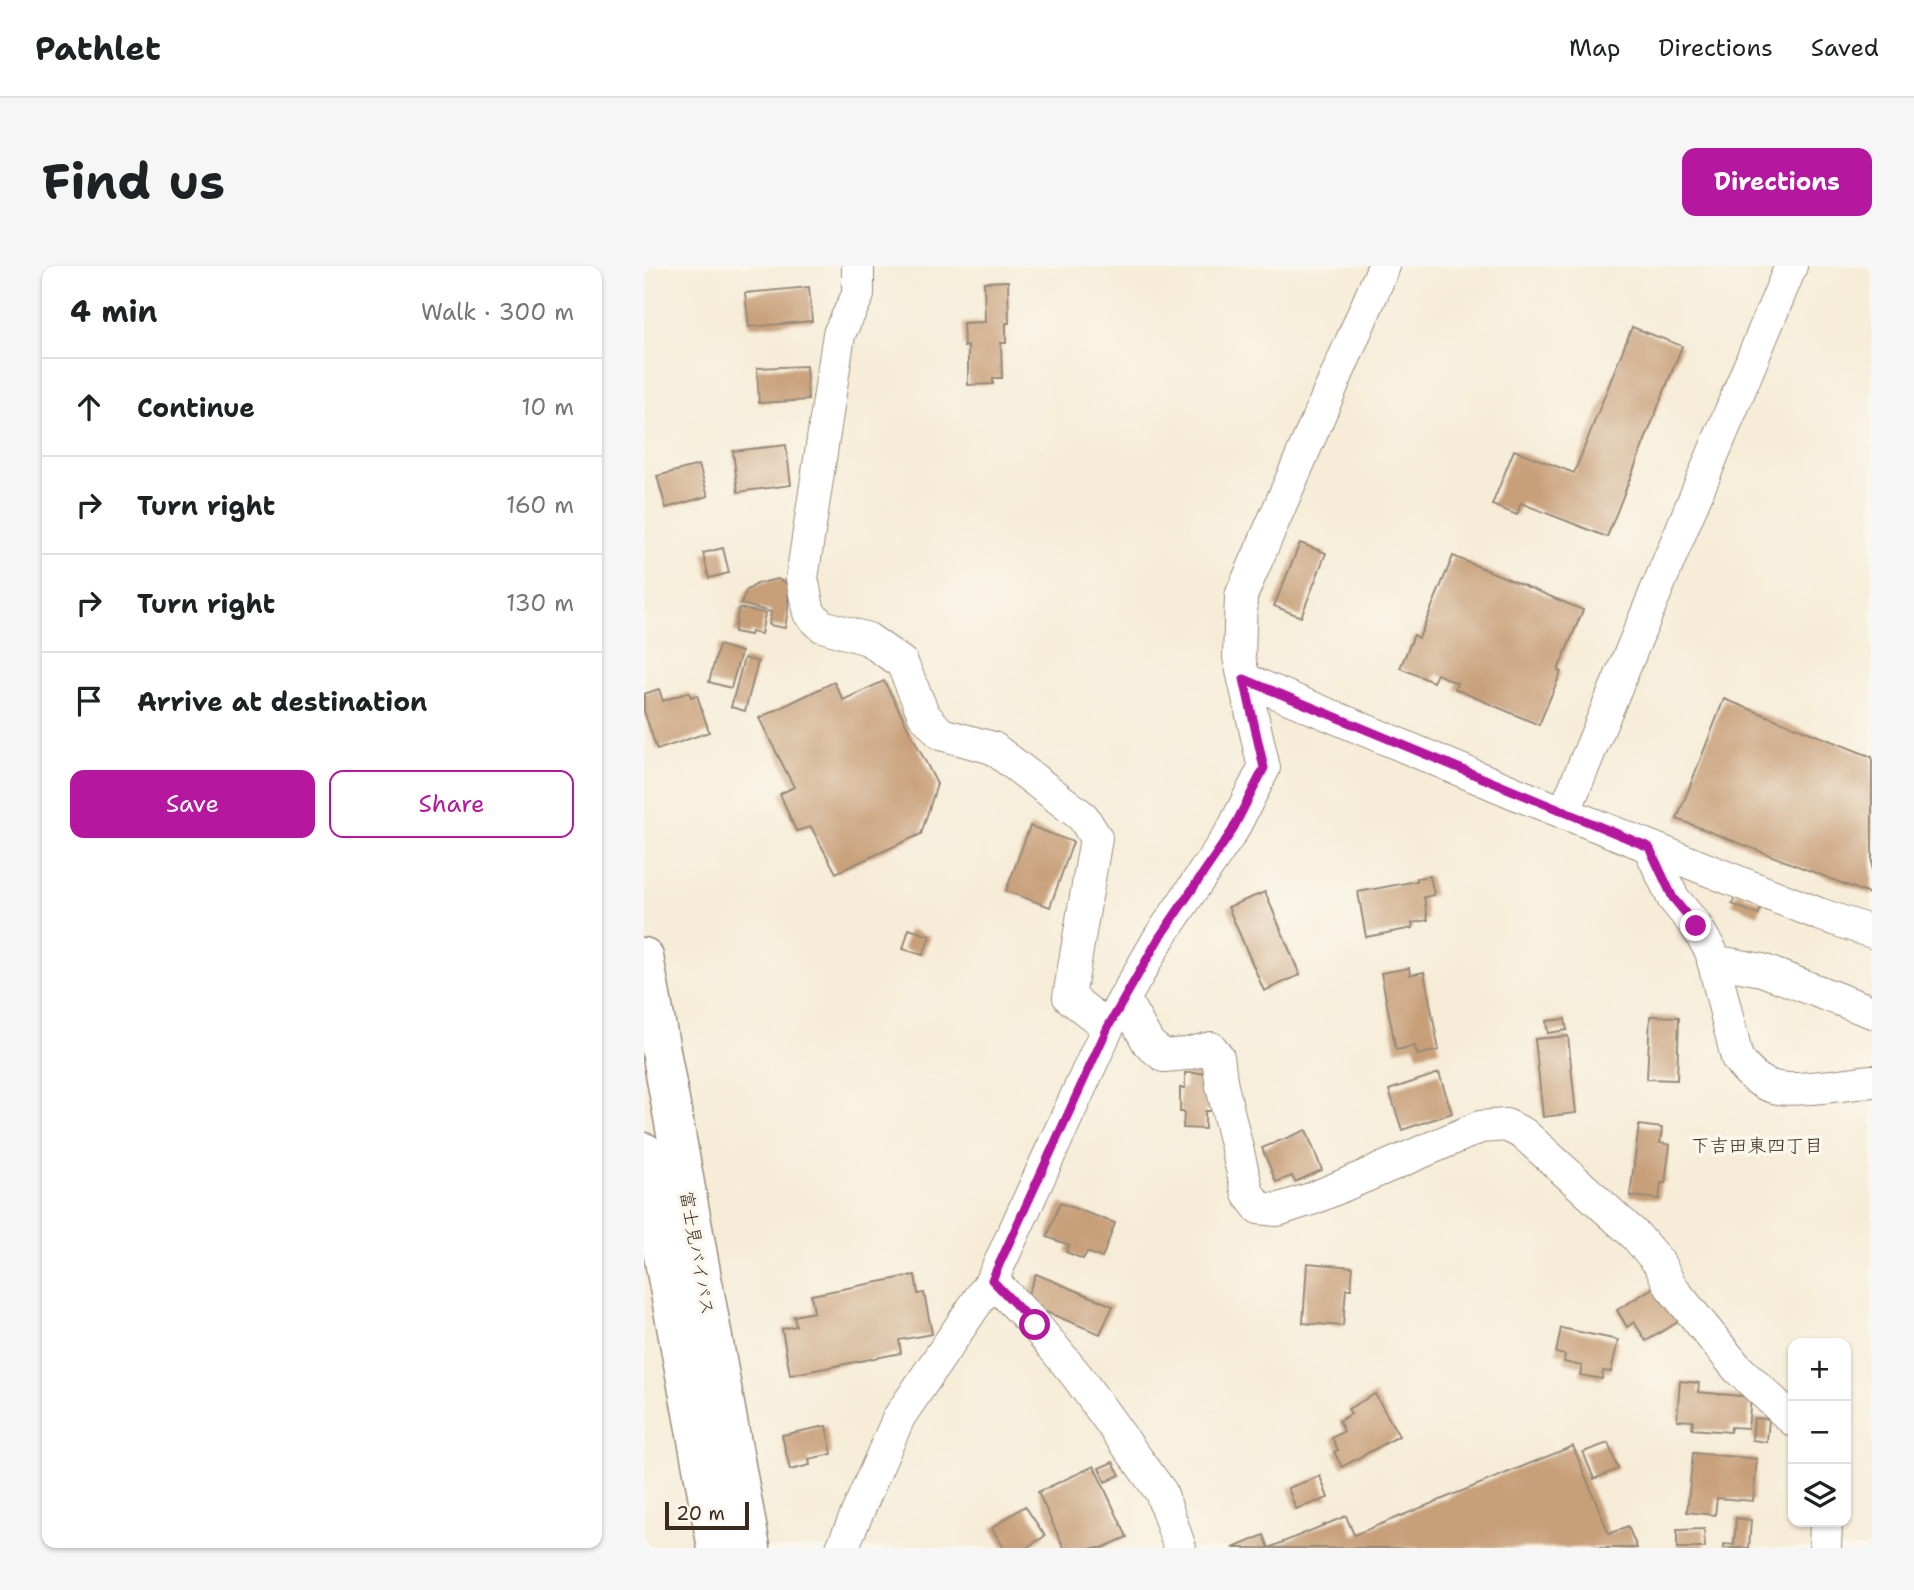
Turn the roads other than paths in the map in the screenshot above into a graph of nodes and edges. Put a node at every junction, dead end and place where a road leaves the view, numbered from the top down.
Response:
1 (858, 266) edge
2 (1384, 266) edge
3 (1791, 266) edge
4 (1244, 679) junction
5 (1564, 813) junction
6 (1649, 847) junction
7 (1872, 932) edge
8 (644, 957) edge
9 (1713, 961) junction
10 (1124, 999) junction
11 (1872, 1012) edge
12 (1108, 1027) junction
13 (1872, 1081) edge
14 (644, 1152) edge
15 (992, 1280) junction
16 (1788, 1415) edge
17 (1826, 1527) edge
18 (717, 1548) edge
19 (751, 1548) edge
20 (842, 1548) edge
21 (1180, 1548) edge
22 (1825, 1548) edge

1 - 12 street
2 - 4 street
3 - 5 street
4 - 5 street
4 - 10 street
5 - 6 street
6 - 7 street
6 - 9 street
8 - 19 highway, 富士見バイパス
9 - 11 street
9 - 13 street
10 - 12 street
10 - 16 street
12 - 15 street
14 - 18 highway, 富士見バイパス
15 - 20 street
15 - 21 street
17 - 22 street

